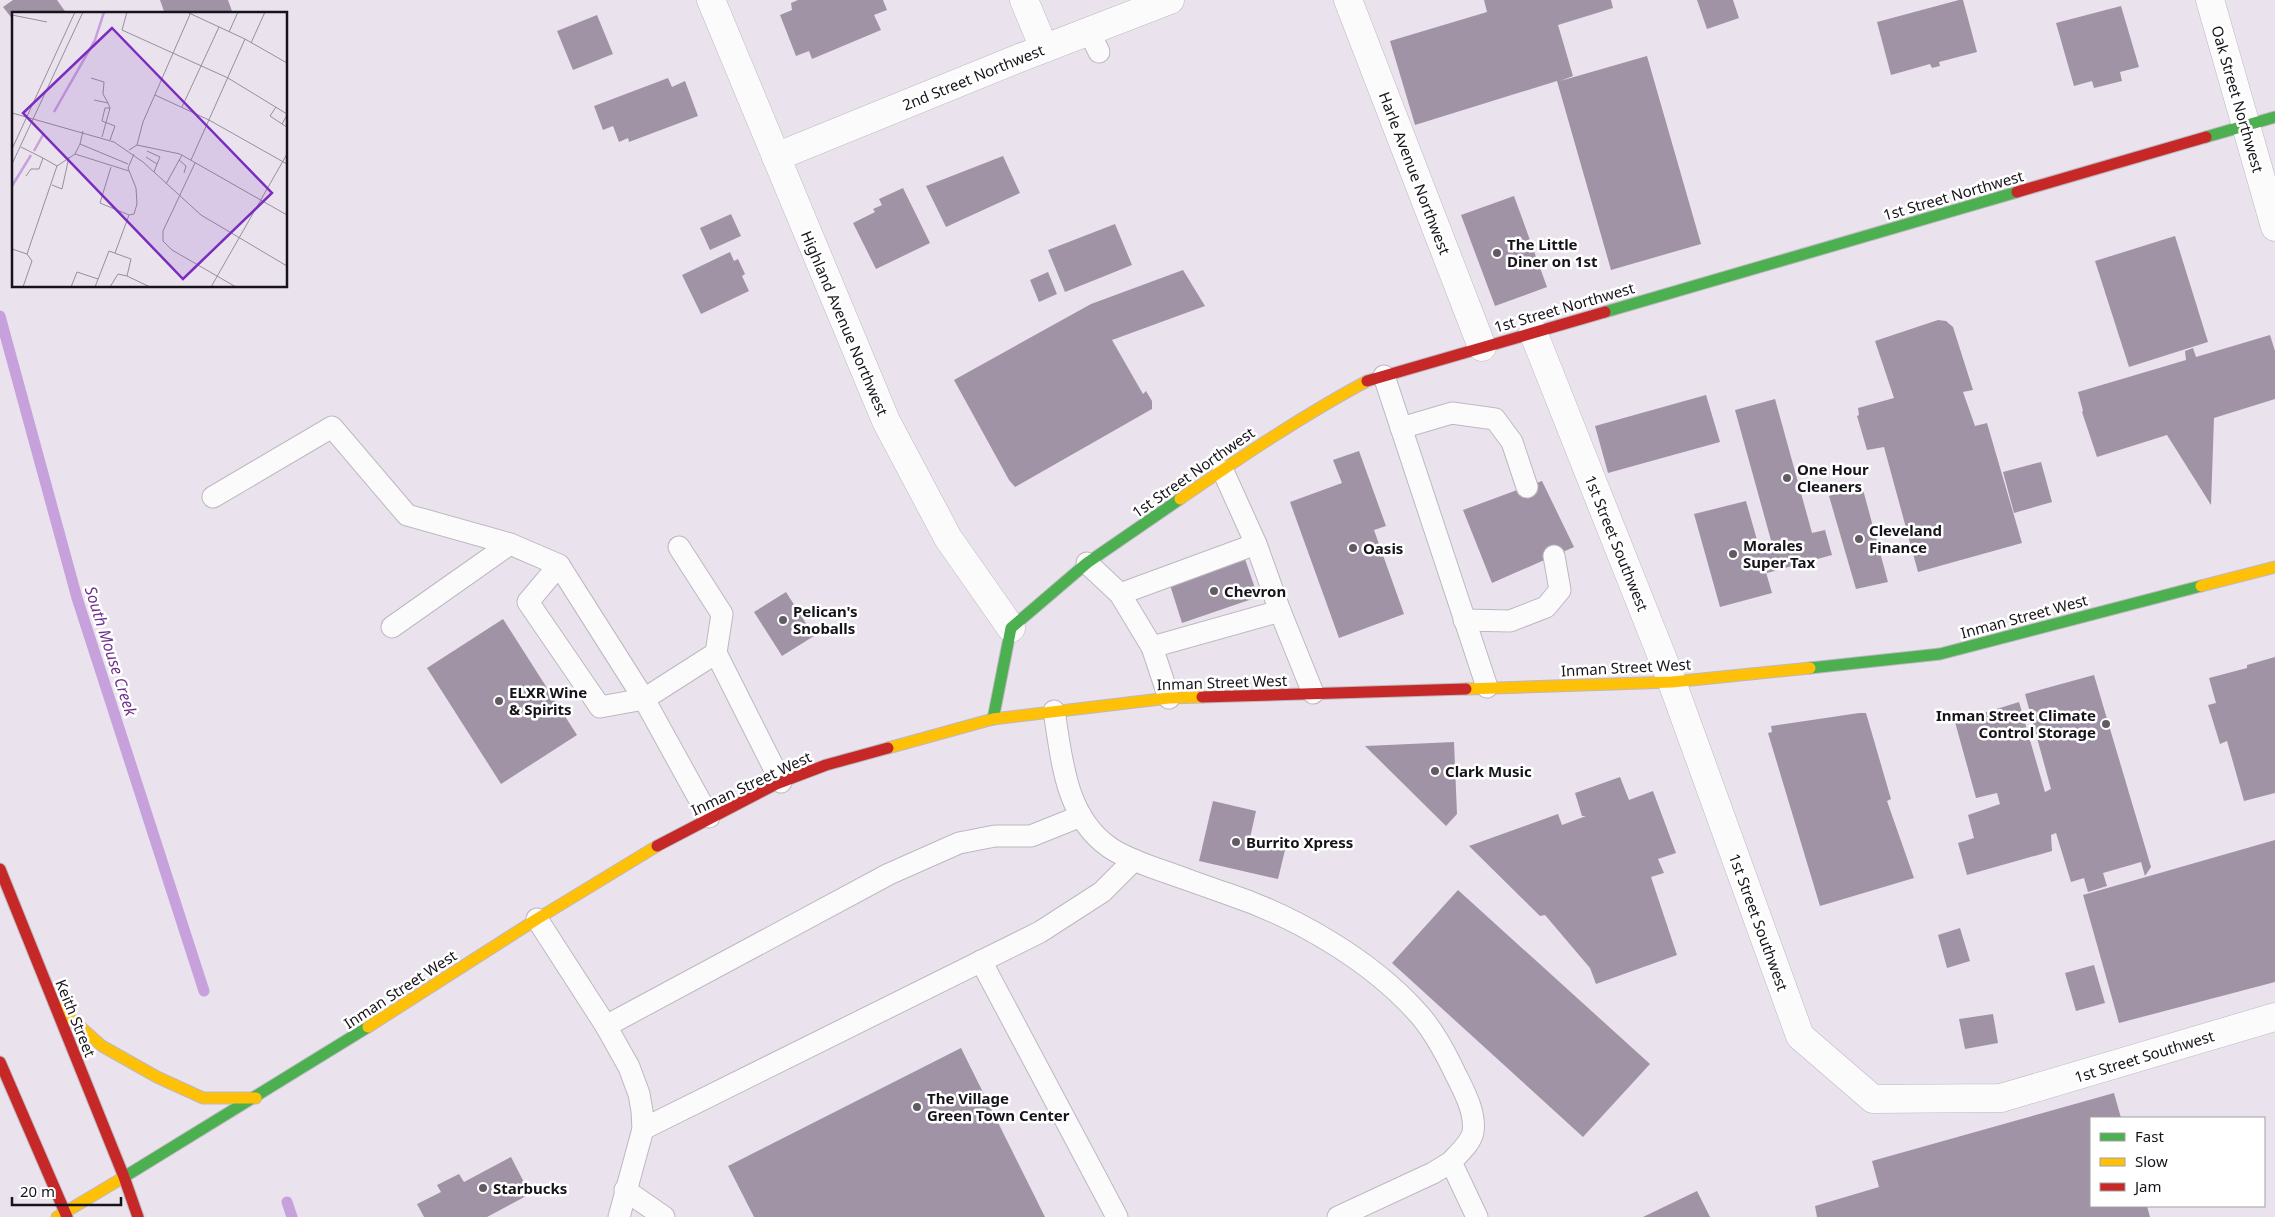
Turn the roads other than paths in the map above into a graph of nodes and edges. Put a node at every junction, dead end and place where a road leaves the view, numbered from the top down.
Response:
1 (711, 0) edge
2 (1024, 0) edge
3 (1170, 0) edge
4 (1348, 0) edge
5 (2210, 0) edge
6 (1044, 48) junction
7 (2275, 117) edge
8 (2245, 126) junction
9 (776, 157) junction
10 (2275, 227) edge
11 (1533, 332) junction
12 (1482, 347) junction
13 (1384, 376) junction
14 (1401, 428) junction
15 (1223, 471) junction
16 (1526, 487) dead end
17 (213, 497) dead end
18 (510, 544) junction
19 (1256, 544) junction
20 (679, 547) dead end
21 (1554, 556) dead end
22 (1087, 563) junction
23 (559, 565) junction
24 (2275, 567) edge
25 (1120, 594) junction
26 (1280, 611) junction
27 (1464, 620) junction
28 (392, 626) dead end
29 (1011, 628) junction
30 (1152, 647) junction
31 (716, 653) junction
32 (1672, 682) junction
33 (1486, 687) junction
34 (1312, 693) junction
35 (1169, 698) junction
36 (644, 699) junction
37 (1054, 711) junction
38 (992, 719) junction
39 (781, 782) junction
40 (1080, 816) junction
41 (710, 817) junction
42 (1134, 860) junction
43 (0, 869) edge
44 (537, 919) junction
45 (981, 961) junction
46 (54, 1004) junction
47 (2275, 1017) edge
48 (606, 1026) junction
49 (0, 1062) edge
50 (256, 1098) junction
51 (643, 1129) junction
52 (1451, 1162) junction
53 (124, 1177) junction
54 (625, 1190) junction
55 (63, 1215) edge
56 (138, 1217) edge
57 (619, 1217) edge
58 (664, 1217) edge
59 (1117, 1217) edge
60 (1338, 1217) edge
61 (1477, 1217) edge

1 - 9 street, Highland Avenue Northwest
2 - 6 street
3 - 6 street, 2nd Street Northwest
4 - 12 street, Harle Avenue Northwest
5 - 8 street, Oak Street Northwest
6 - 9 street, 2nd Street Northwest
7 - 8 main road, 1st Street Northwest
8 - 10 street, Oak Street Northwest
8 - 11 main road, 1st Street Northwest
9 - 29 street, Highland Avenue Northwest
11 - 12 main road, 1st Street Northwest
11 - 32 street, 1st Street Southwest
12 - 13 main road, 1st Street Northwest
13 - 14 lane
13 - 15 main road, 1st Street Northwest
14 - 16 lane
14 - 27 lane
15 - 19 lane
15 - 22 main road, 1st Street Northwest
17 - 18 lane
18 - 23 lane
18 - 28 lane
19 - 25 lane
19 - 26 lane
20 - 31 lane
21 - 27 lane
22 - 25 lane
22 - 29 main road, 1st Street Northwest
23 - 36 lane
23 - 36 lane
24 - 32 main road, Inman Street West
25 - 30 lane
26 - 30 lane
26 - 34 lane
27 - 33 lane
29 - 38 main road
30 - 35 lane
31 - 36 lane
31 - 39 lane
32 - 33 main road, Inman Street West
32 - 47 street, 1st Street Southwest
33 - 34 main road, Inman Street West
34 - 35 main road, Inman Street West
35 - 37 main road, Inman Street West
36 - 41 lane
37 - 38 main road, Inman Street West
37 - 40 lane
38 - 39 main road, Inman Street West
39 - 41 main road, Inman Street West
40 - 42 lane
40 - 48 lane
41 - 44 main road, Inman Street West
42 - 45 lane
42 - 52 lane
43 - 46 main road, Keith Street
44 - 48 lane
44 - 50 main road, Inman Street West
45 - 51 lane
45 - 59 lane
46 - 50 main road
46 - 53 main road, Keith Street
48 - 51 lane
49 - 55 main road
50 - 53 main road, Inman Street West
51 - 54 lane
52 - 60 lane
52 - 61 lane
53 - 55 main road, Inman Street West
53 - 56 main road, Keith Street
54 - 57 lane
54 - 58 lane

